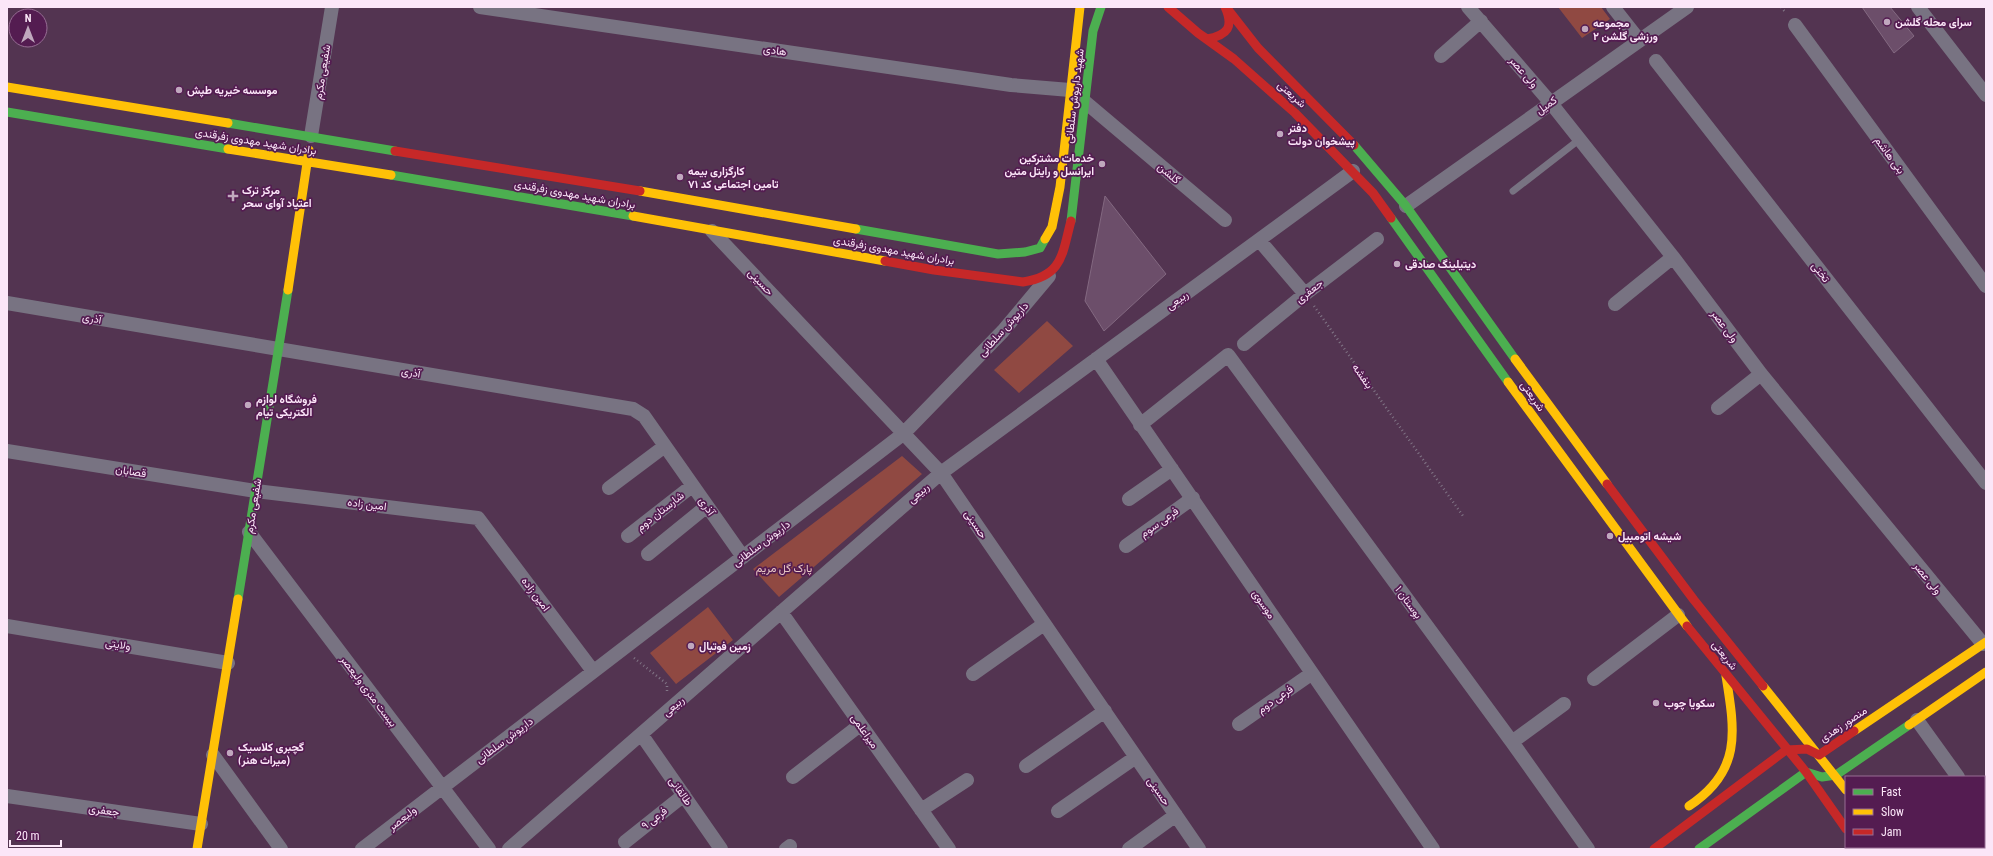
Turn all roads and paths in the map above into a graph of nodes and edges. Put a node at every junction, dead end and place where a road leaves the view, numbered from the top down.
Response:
1 (332, 7) edge
2 (480, 7) edge
3 (1080, 7) edge
4 (1101, 7) edge
5 (1168, 7) edge
6 (1225, 7) edge
7 (1468, 7) edge
8 (1613, 7) edge
9 (1687, 7) edge
10 (1918, 7) edge
11 (1481, 21) junction
12 (1795, 25) dead end
13 (1198, 33) junction
14 (1639, 40) junction
15 (1442, 56) dead end
16 (1656, 61) dead end
17 (7, 87) edge
18 (1070, 95) junction
19 (1085, 95) junction
20 (1986, 95) edge
21 (1550, 102) junction
22 (7, 112) edge
23 (312, 136) junction
24 (1580, 140) junction
25 (307, 162) junction
26 (1353, 171) junction
27 (1060, 187) joint
28 (1513, 191) dead end
29 (694, 200) junction
30 (1406, 206) junction
31 (1225, 220) dead end
32 (712, 231) junction
33 (1377, 239) dead end
34 (1259, 240) junction
35 (1673, 258) junction
36 (1054, 270) junction
37 (1986, 286) edge
38 (1305, 294) junction
39 (7, 303) edge
40 (1615, 304) dead end
41 (1244, 344) dead end
42 (279, 350) junction
43 (1096, 359) junction
44 (1761, 374) junction
45 (1718, 408) dead end
46 (1140, 425) junction
47 (903, 434) junction
48 (665, 446) junction
49 (7, 451) edge
50 (1172, 470) junction
51 (941, 473) junction
52 (1986, 484) edge
53 (692, 486) junction
54 (609, 488) dead end
55 (256, 491) junction
56 (1193, 498) junction
57 (1130, 500) dead end
58 (706, 506) junction
59 (1463, 516) dead end
60 (478, 518) joint
61 (249, 532) junction
62 (628, 536) dead end
63 (1126, 546) dead end
64 (648, 554) dead end
65 (742, 557) junction
66 (781, 612) junction
67 (1678, 615) junction
68 (1044, 624) junction
69 (7, 626) edge
70 (1985, 645) edge
71 (623, 648) junction
72 (228, 662) junction
73 (593, 671) junction
74 (1986, 672) edge
75 (973, 674) dead end
76 (1311, 674) junction
77 (1726, 676) junction
78 (1594, 679) dead end
79 (1564, 704) dead end
80 (667, 711) junction
81 (1105, 711) junction
82 (1917, 720) junction
83 (860, 724) junction
84 (1239, 724) dead end
85 (641, 734) junction
86 (1512, 742) junction
87 (1786, 750) junction
88 (1818, 754) junction
89 (213, 755) junction
90 (1136, 757) junction
91 (1026, 766) dead end
92 (1806, 772) junction
93 (1836, 776) junction
94 (1957, 776) edge
95 (793, 777) dead end
96 (967, 780) dead end
97 (442, 787) junction
98 (1845, 789) edge
99 (684, 795) junction
100 (7, 796) edge
101 (921, 810) junction
102 (1058, 811) dead end
103 (1680, 814) dead end
104 (1176, 815) junction
105 (201, 824) junction
106 (1845, 827) edge
107 (1657, 834) dead end
108 (625, 842) dead end
109 (197, 849) edge
110 (281, 849) edge
111 (362, 849) edge
112 (489, 849) edge
113 (509, 849) edge
114 (721, 849) edge
115 (949, 849) edge
116 (1129, 849) edge
117 (1199, 849) edge
118 (1433, 849) edge
119 (1588, 849) edge
120 (1649, 849) edge
121 (1654, 849) edge
122 (1699, 849) edge

1 - 23 street, شفیعی مکرم
2 - 18 street, هادی
3 - 18 main road, شهید داریوش سلطانی
4 - 19 main road, شهید داریوش سلطانی
5 - 13 main road, شریعتی
6 - 13 main road
6 - 30 main road, شریعتی
7 - 11 street, ولی عصر
8 - 14 street
9 - 14 street, کمیل
10 - 20 street
11 - 15 street
11 - 21 street, ولی عصر
12 - 37 street, بنی هاشم
13 - 26 main road, شریعتی
14 - 21 street, کمیل
16 - 52 street, تختی
17 - 23 main road, برادران شهید مهدوی زفرقندی
18 - 19 main road
18 - 27 main road, شهید داریوش سلطانی
19 - 31 street, گلشن
19 - 36 main road, شهید داریوش سلطانی
21 - 24 street, ولی عصر
21 - 30 street, کمیل
22 - 25 main road, برادران شهید مهدوی زفرقندی
23 - 25 main road, شفیعی مکرم
23 - 29 main road, برادران شهید مهدوی زفرقندی
24 - 28 lane
24 - 35 street, ولی عصر
25 - 32 main road, برادران شهید مهدوی زفرقندی
25 - 42 main road, شفیعی مکرم
26 - 34 street, ربیعی
26 - 67 main road, شریعتی
27 - 29 main road, برادران شهید مهدوی زفرقندی
29 - 32 main road
30 - 88 main road, شریعتی
32 - 36 main road, برادران شهید مهدوی زفرقندی
32 - 47 street, حسینی
33 - 38 street, جعفری
34 - 38 street
34 - 43 street, ربیعی
35 - 40 street
35 - 44 street, ولی عصر
36 - 47 street, داریوش سلطانی
38 - 41 street, جعفری
38 - 59 path, بنفشه
39 - 42 street, آذری
42 - 48 street, آذری
42 - 55 main road, شفیعی مکرم
43 - 46 street, موسوی
43 - 51 street, ربیعی
44 - 45 street
44 - 70 street, ولی عصر
46 - 50 street, موسوی
46 - 86 street, بوستان ۱
47 - 51 street, حسینی
47 - 65 street, داریوش سلطانی
48 - 53 street, آذری
48 - 54 street
49 - 55 street, قصابان
50 - 56 street, موسوی
50 - 57 street
51 - 66 street, ربیعی
51 - 68 street, حسینی
53 - 58 street, آذری
53 - 62 street, شارستان دوم
55 - 60 street, امين زاده
55 - 61 main road, شفیعی مکرم
56 - 63 street, فرعی سوم
56 - 76 street, موسوی
58 - 64 street
58 - 65 street, آذری
60 - 73 street, امین زاده
61 - 72 main road, شفیعی مکرم
61 - 97 street, بیست متری ولیعصر
65 - 71 street, داریوش سلطانی
66 - 80 street, ربیعی
66 - 83 street, میراعلمی
67 - 77 main road, شریعتی
67 - 78 street
68 - 75 street
68 - 81 street, حسینی
69 - 72 street, ولایتی
70 - 88 main road, منصور زهدی
71 - 73 street, داریوش سلطانی
71 - 80 path
72 - 89 main road, شفیعی مکرم
73 - 97 street, داریوش سلطانی
74 - 82 main road
76 - 84 street, فرعی دوم
76 - 118 street, موسوی
77 - 87 main road, شریعتی
77 - 103 main road
79 - 86 street
80 - 85 street, ربیعی
81 - 90 street, حسینی
81 - 91 street
82 - 93 main road
82 - 94 street
83 - 95 street
83 - 101 street, میراعلمی
85 - 99 street, طالقانی
85 - 113 street, ربیعی
86 - 119 street, بوستان ۱
87 - 88 main road, منصور زهدی
87 - 92 main road, شریعتی
87 - 121 main road
88 - 93 main road, شریعتی
89 - 105 main road, شفیعی مکرم
89 - 110 street
90 - 102 street
90 - 104 street, حسینی
92 - 93 main road
92 - 106 main road, شریعتی
92 - 122 main road
93 - 98 main road, شریعتی
96 - 101 street
97 - 111 street, ولیعصر
97 - 112 street, بیست متری ولیعصر
99 - 108 street, فرعی ۹
99 - 114 street, طالقانی
100 - 105 street, جعفری
101 - 115 street, میراعلمی
104 - 116 street
104 - 117 street, حسینی
105 - 109 main road, شفیعی مکرم
107 - 120 main road

